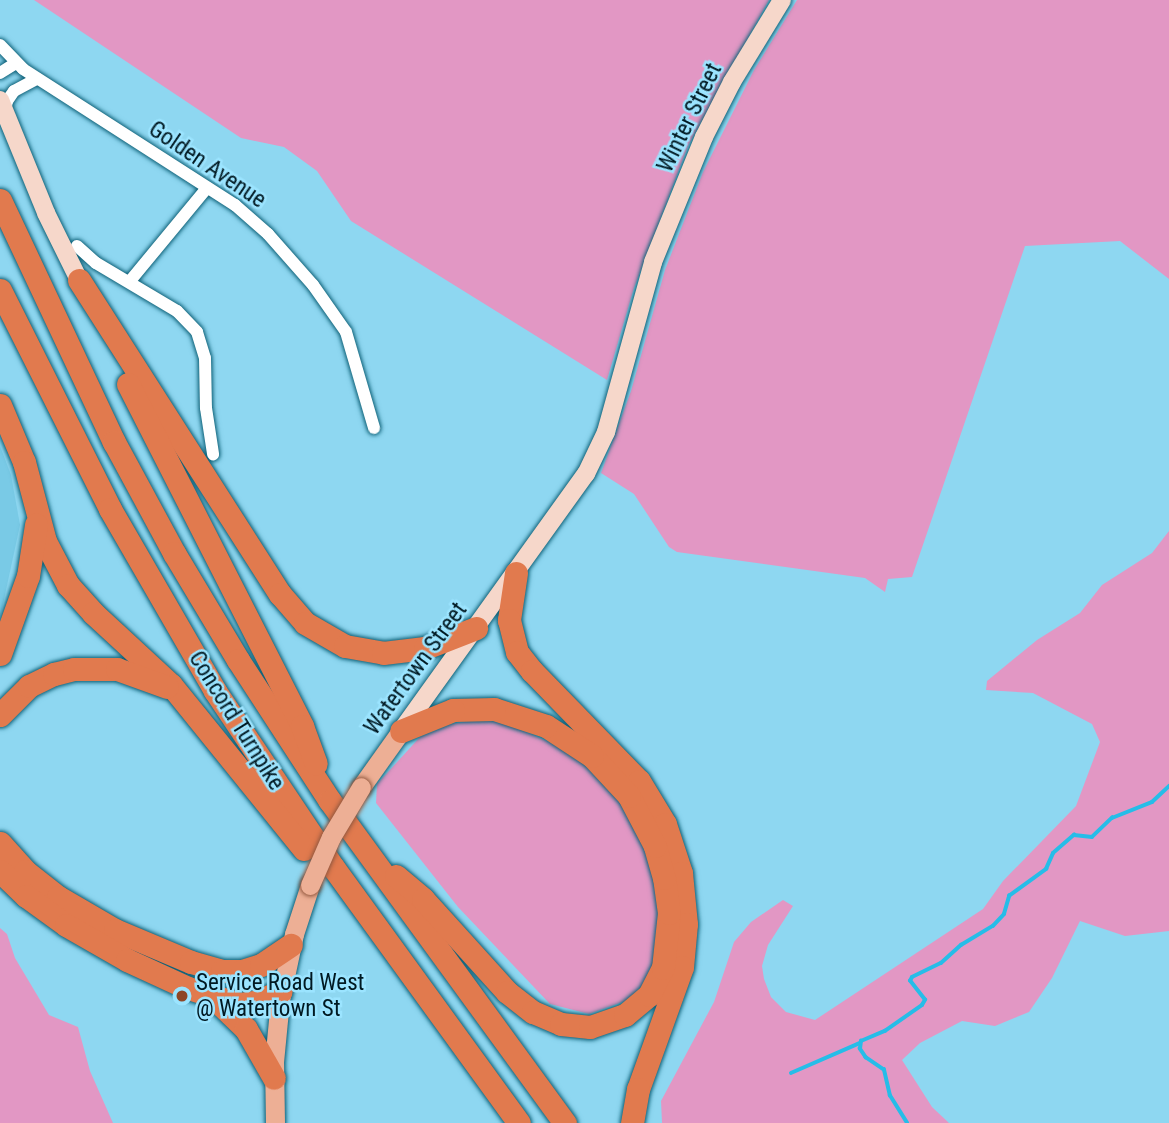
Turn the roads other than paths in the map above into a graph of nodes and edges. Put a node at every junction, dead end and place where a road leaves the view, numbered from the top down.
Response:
1 (782, 0) edge
2 (0, 45) edge
3 (16, 64) junction
4 (0, 72) edge
5 (37, 79) junction
6 (2, 107) edge
7 (207, 188) junction
8 (0, 200) edge
9 (78, 246) dead end
10 (653, 262) joint
11 (79, 279) junction
12 (130, 281) junction
13 (0, 290) edge
14 (0, 405) edge
15 (374, 428) dead end
16 (213, 454) dead end
17 (37, 518) junction
18 (516, 573) junction
19 (476, 628) junction
20 (0, 654) edge
21 (176, 690) junction
22 (0, 715) edge
23 (401, 731) junction
24 (330, 801) junction
25 (0, 843) edge
26 (363, 846) junction
27 (0, 871) edge
28 (367, 914) junction
29 (291, 945) junction
30 (281, 991) junction
31 (212, 997) junction
32 (274, 1078) junction
33 (275, 1123) edge
34 (519, 1123) edge
35 (565, 1123) edge
36 (632, 1123) edge

1 - 10 main road, Winter Street
2 - 3 street, Golden Avenue
3 - 4 street
3 - 5 street, Golden Avenue
5 - 6 street
5 - 7 street, Golden Avenue
6 - 11 main road
7 - 12 street
7 - 15 street, Golden Avenue
8 - 24 highway, Concord Turnpike
9 - 12 street
10 - 18 main road, Watertown Street
11 - 19 highway
11 - 24 highway
12 - 16 street
13 - 28 highway, Concord Turnpike
14 - 17 highway
17 - 20 highway
17 - 21 highway
18 - 19 main road, Watertown Street
18 - 36 highway
19 - 23 main road, Watertown Street
21 - 22 highway
21 - 28 highway
23 - 26 highway
23 - 29 main road, Watertown Street, bridge
24 - 26 highway
25 - 29 highway
26 - 35 highway
27 - 31 highway
28 - 34 highway, Concord Turnpike
29 - 30 main road, Watertown Street
30 - 31 highway
30 - 32 main road, Watertown Street
31 - 32 highway
32 - 33 main road, Watertown Street

